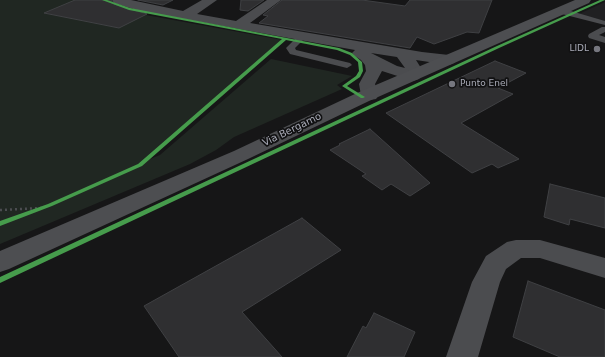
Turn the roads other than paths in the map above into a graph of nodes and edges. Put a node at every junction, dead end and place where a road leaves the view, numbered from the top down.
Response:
1 (118, 0) edge
2 (211, 0) edge
3 (276, 0) edge
4 (586, 0) edge
5 (561, 11) junction
6 (186, 15) junction
7 (238, 25) junction
8 (605, 26) edge
9 (302, 36) junction
10 (323, 40) junction
11 (605, 40) edge
12 (392, 52) junction
13 (367, 57) junction
14 (449, 60) junction
15 (347, 65) dead end
16 (413, 76) junction
17 (370, 95) junction
18 (0, 262) edge
19 (605, 268) edge
20 (462, 357) edge

1 - 6 street
2 - 6 street
3 - 7 street
4 - 5 main road, Via Bergamo
5 - 8 lane
5 - 14 main road, Via Bergamo
6 - 7 street
7 - 9 street
8 - 11 lane
9 - 10 street
9 - 15 lane
10 - 12 street
10 - 13 street
12 - 14 street
12 - 16 street
13 - 16 street
13 - 17 street
14 - 16 main road, Via Bergamo
16 - 17 main road, Via Bergamo
17 - 18 main road, Via Bergamo
19 - 20 street

